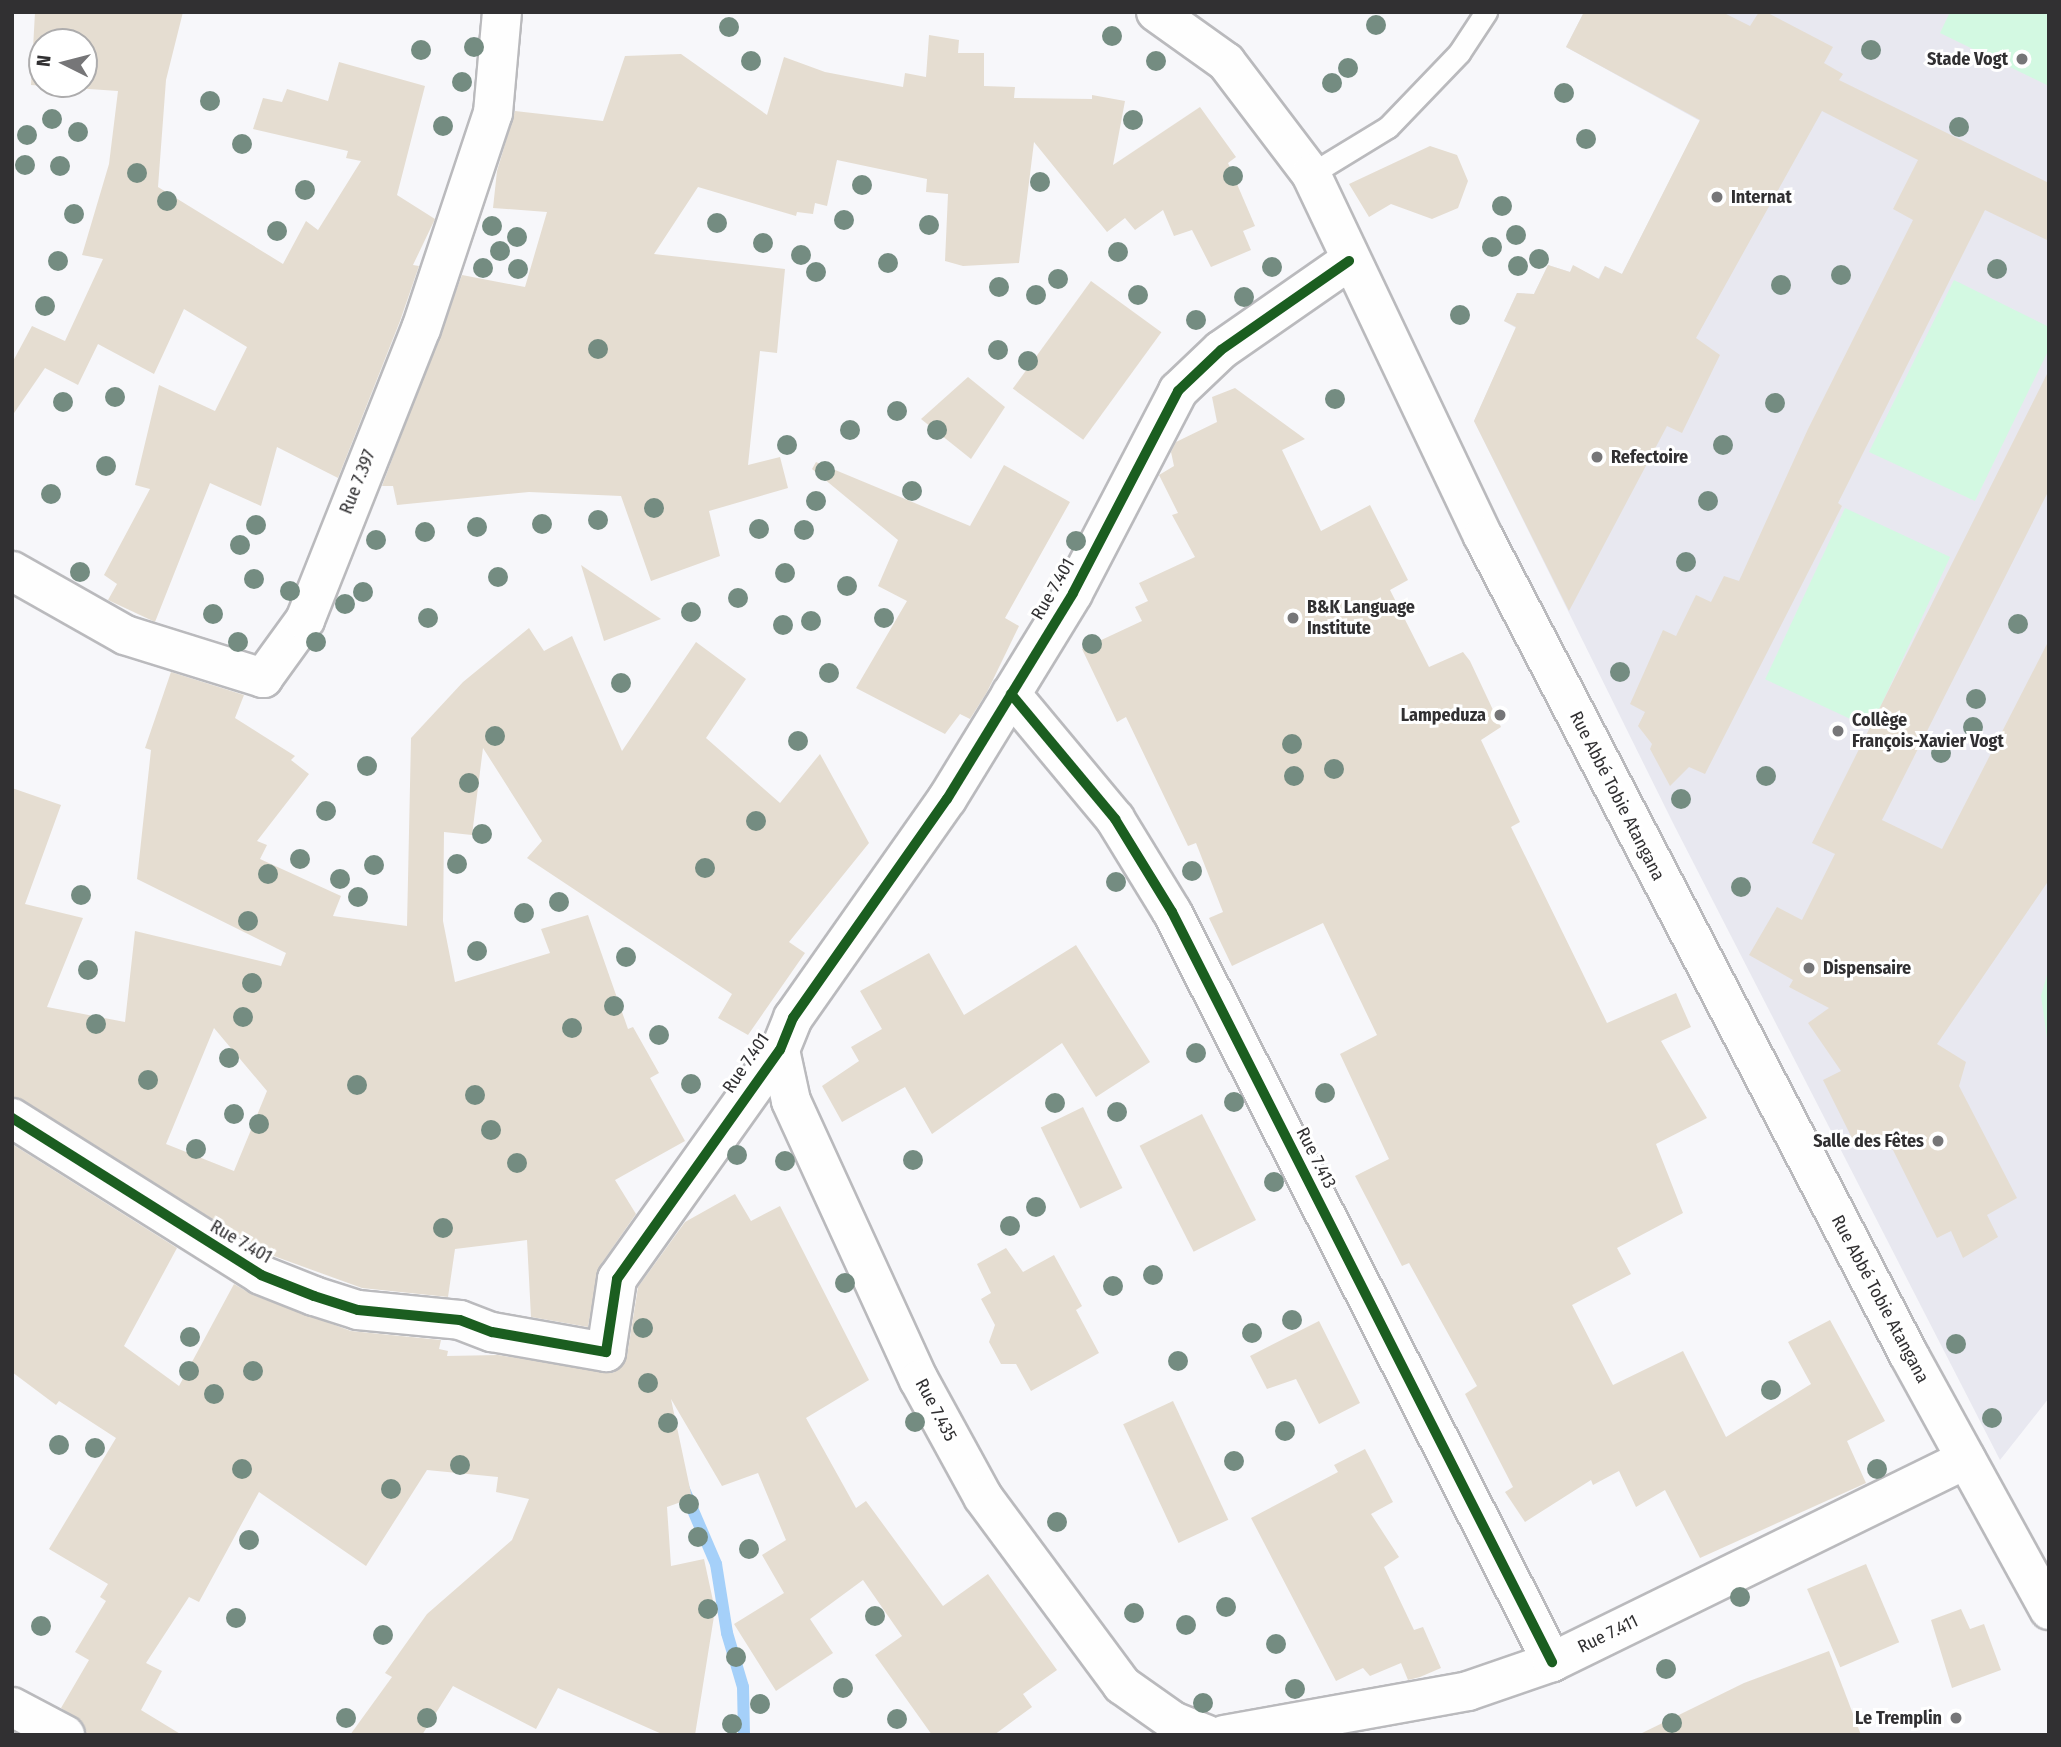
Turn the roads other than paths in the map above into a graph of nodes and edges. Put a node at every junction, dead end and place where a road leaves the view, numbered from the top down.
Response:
1 (502, 12) edge
2 (1156, 12) edge
3 (1486, 12) edge
4 (1311, 174) junction
5 (1349, 261) junction
6 (12, 571) edge
7 (1011, 694) junction
8 (780, 1049) junction
9 (12, 1118) edge
10 (1966, 1459) junction
11 (2049, 1609) edge
12 (1552, 1662) junction
13 (12, 1707) edge
14 (1190, 1728) edge
15 (65, 1735) edge
16 (1224, 1735) edge

1 - 6 street, Rue 7.397
2 - 4 street, Rue Abbé Tobie Atangana
3 - 4 lane
4 - 5 street, Rue Abbé Tobie Atangana
5 - 7 street, Rue 7.401
5 - 10 street, Rue Abbé Tobie Atangana
7 - 8 street, Rue 7.401
7 - 12 street, Rue 7.413
8 - 9 street, Rue 7.401
8 - 14 street, Rue 7.435
10 - 11 street, Rue Abbé Tobie Atangana
10 - 12 street, Rue 7.411
12 - 16 street, Rue 7.411
13 - 15 street

